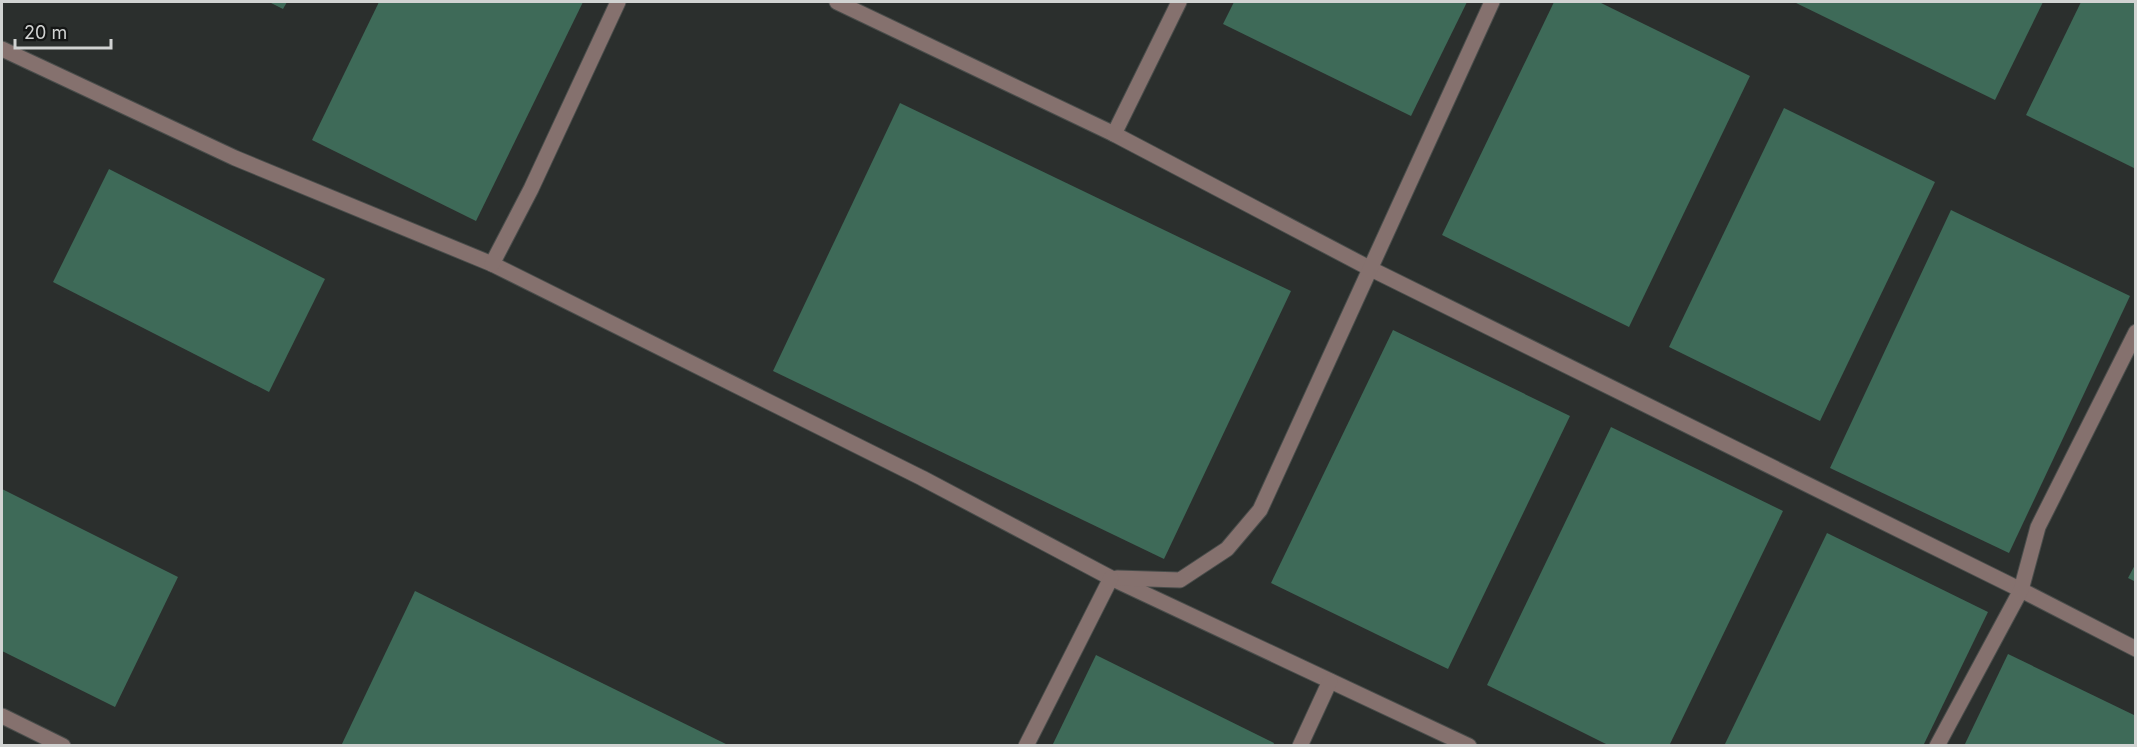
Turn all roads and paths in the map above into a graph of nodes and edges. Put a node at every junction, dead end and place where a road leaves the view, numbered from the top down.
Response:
1 (618, 2) edge
2 (837, 2) edge
3 (1179, 2) edge
4 (1492, 2) edge
5 (2, 49) edge
6 (1114, 134) junction
7 (492, 264) junction
8 (1371, 269) junction
9 (2136, 332) edge
10 (1111, 578) junction
11 (2021, 590) junction
12 (2136, 649) edge
13 (1330, 681) junction
14 (2, 716) edge
15 (63, 746) edge
16 (1026, 746) edge
17 (1300, 746) edge
18 (1469, 746) edge
19 (1937, 746) edge

1 - 7 lane
2 - 6 lane
3 - 6 lane
4 - 8 lane
5 - 7 lane
6 - 8 lane
7 - 10 lane
8 - 10 lane
8 - 11 lane
9 - 11 lane
10 - 13 lane
10 - 16 lane
11 - 12 lane
11 - 19 lane
13 - 17 lane
13 - 18 lane
14 - 15 lane

